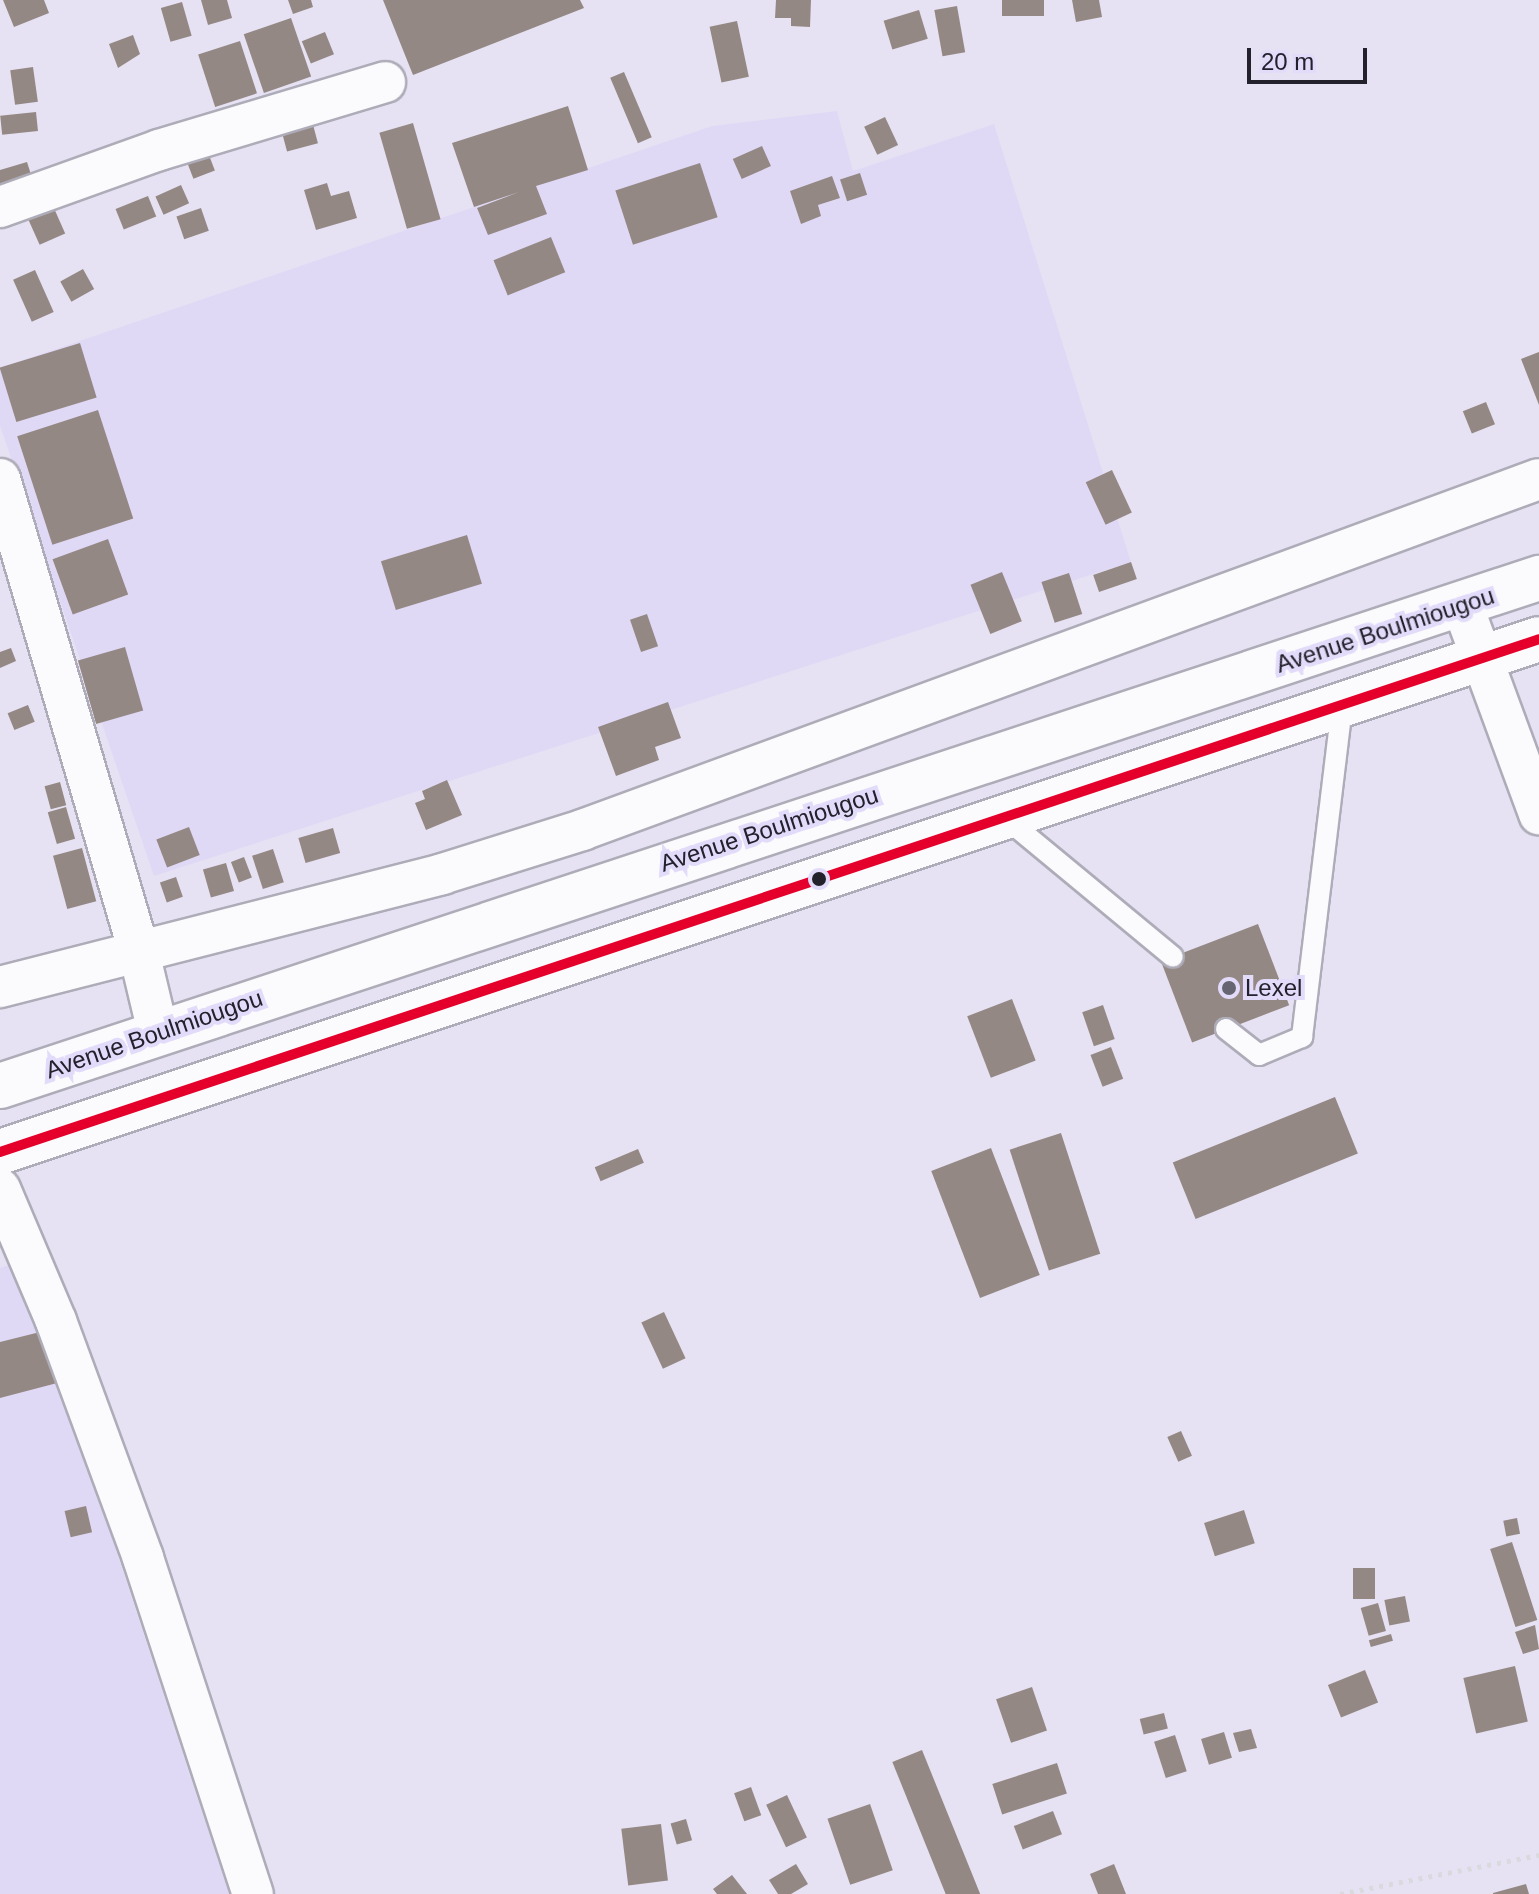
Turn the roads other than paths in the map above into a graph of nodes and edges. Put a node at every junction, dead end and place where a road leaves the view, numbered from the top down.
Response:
1 (385, 82) dead end
2 (0, 207) edge
3 (0, 479) edge
4 (1539, 479) edge
5 (1539, 578) edge
6 (1463, 607) junction
7 (1539, 639) edge
8 (1484, 657) junction
9 (1342, 705) junction
10 (1539, 814) edge
11 (1004, 817) junction
12 (138, 948) junction
13 (1173, 957) dead end
14 (0, 987) edge
15 (1226, 1029) dead end
16 (158, 1032) junction
17 (0, 1086) edge
18 (0, 1152) edge
19 (0, 1189) edge
20 (253, 1894) edge

1 - 2 street
3 - 12 street
4 - 12 street
5 - 6 highway, Avenue Boulmiougou
6 - 8 street
6 - 16 highway, Avenue Boulmiougou
7 - 8 highway
8 - 9 highway
8 - 10 street
9 - 11 highway
9 - 15 lane
11 - 13 lane
11 - 18 highway
12 - 14 street
12 - 16 street
16 - 17 highway, Avenue Boulmiougou
19 - 20 street

